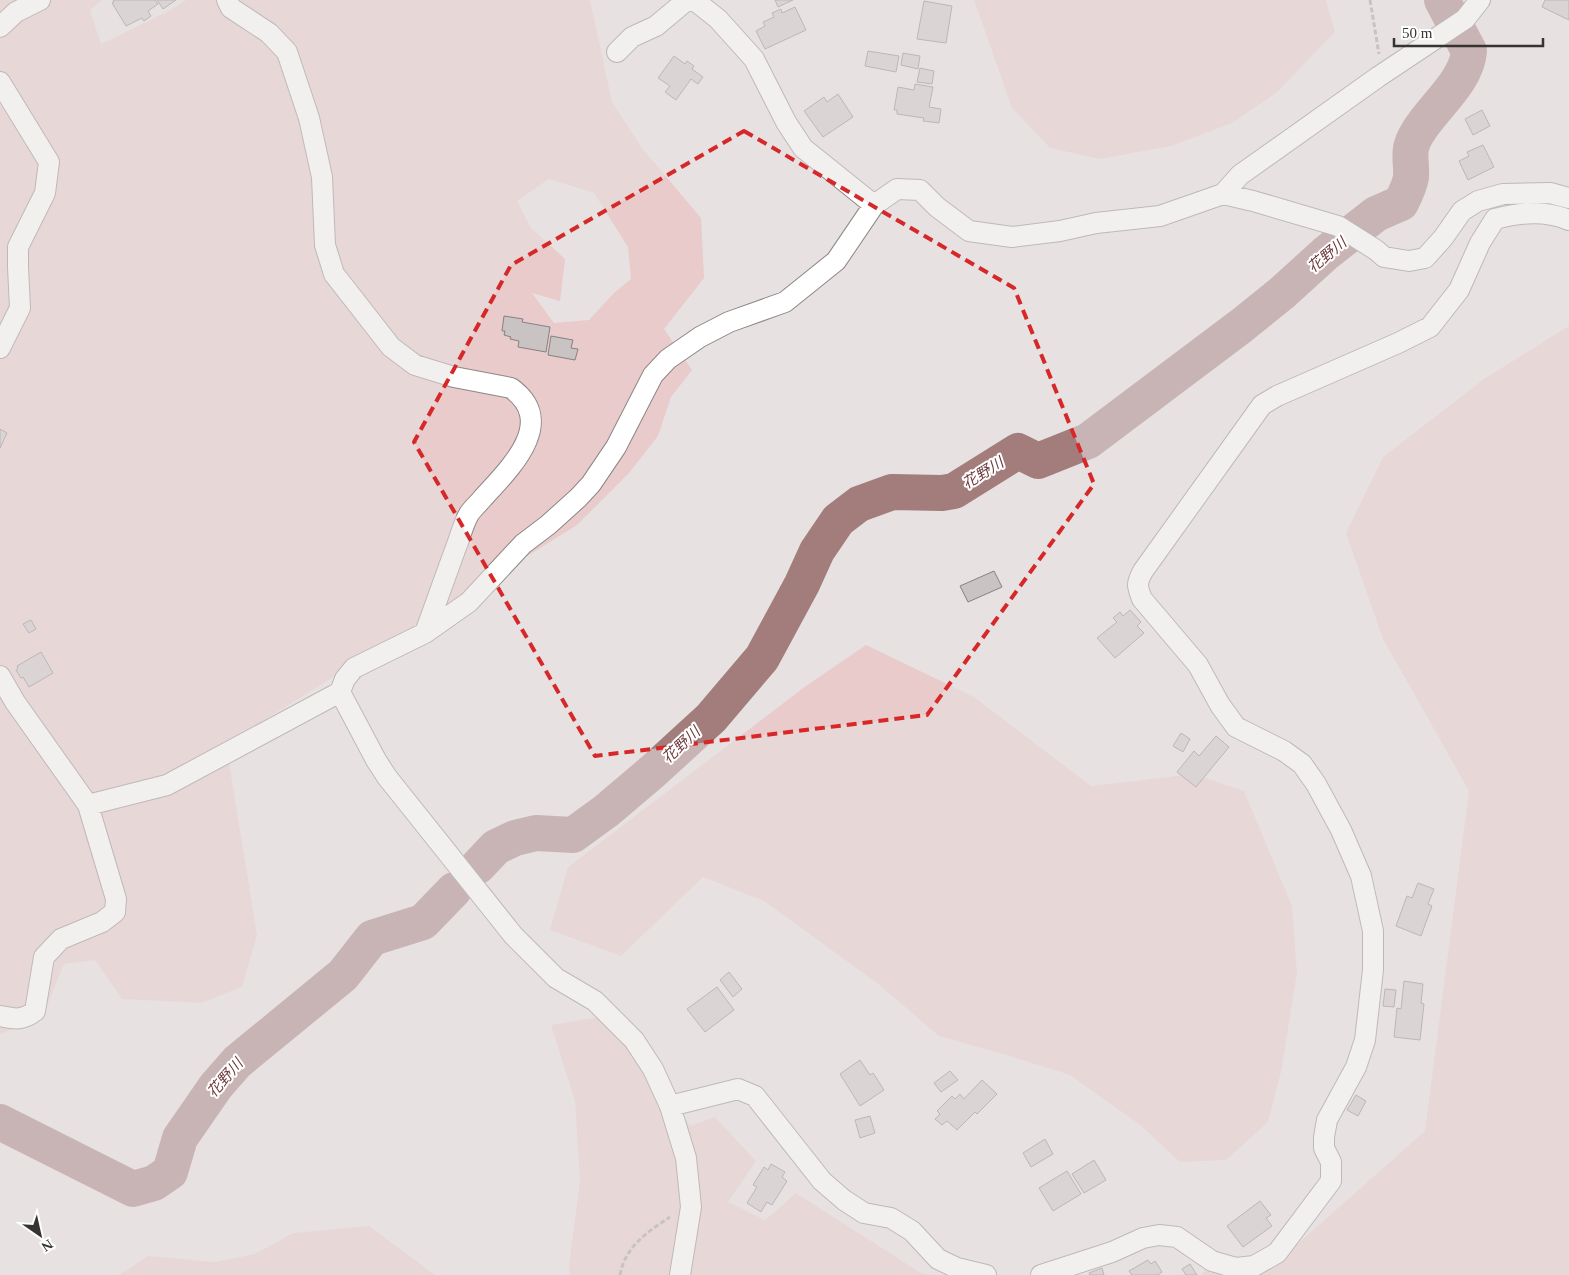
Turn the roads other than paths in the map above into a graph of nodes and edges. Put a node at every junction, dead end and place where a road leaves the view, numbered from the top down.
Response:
1 (40, 0) edge
2 (227, 0) edge
3 (687, 0) edge
4 (694, 0) edge
5 (1480, 0) edge
6 (0, 27) edge
7 (617, 52) dead end
8 (0, 82) edge
9 (1223, 194) junction
10 (1569, 198) edge
11 (874, 205) junction
12 (1569, 220) edge
13 (0, 348) edge
14 (425, 633) junction
15 (0, 676) edge
16 (340, 692) junction
17 (88, 805) junction
18 (0, 1016) edge
19 (670, 1106) junction
20 (680, 1275) edge
21 (986, 1275) edge
22 (1040, 1275) edge

1 - 6 street
2 - 14 street
3 - 7 street
4 - 11 street
5 - 9 street
8 - 13 street
9 - 10 street
9 - 11 street
11 - 14 street
12 - 22 street
14 - 16 street
15 - 17 street
16 - 17 street
16 - 19 street
17 - 18 street
19 - 20 street
19 - 21 street

